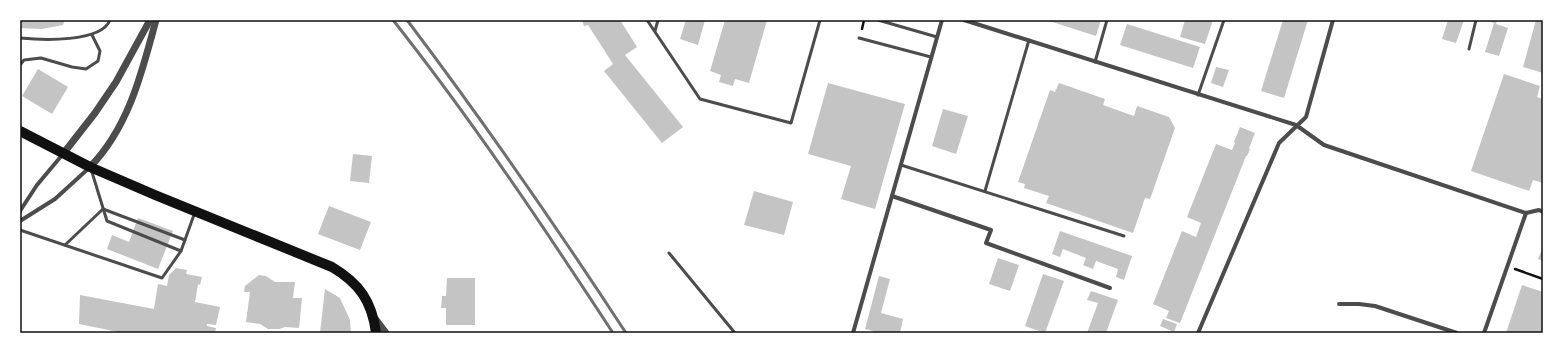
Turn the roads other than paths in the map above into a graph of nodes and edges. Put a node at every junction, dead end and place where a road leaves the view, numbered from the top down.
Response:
1 (110, 20) edge
2 (150, 20) edge
3 (156, 20) edge
4 (647, 20) edge
5 (658, 20) edge
6 (820, 20) edge
7 (878, 20) edge
8 (942, 20) edge
9 (964, 20) edge
10 (1107, 20) edge
11 (1224, 20) edge
12 (1333, 20) edge
13 (1476, 20) edge
14 (655, 31) junction
15 (92, 35) junction
16 (937, 37) junction
17 (20, 38) edge
18 (859, 38) dead end
19 (1029, 40) junction
20 (1469, 49) dead end
21 (931, 57) junction
22 (1095, 62) junction
23 (20, 65) edge
24 (1198, 94) junction
25 (1296, 125) junction
26 (20, 131) edge
27 (63, 154) junction
28 (901, 165) junction
29 (90, 167) junction
30 (985, 191) junction
31 (892, 196) junction
32 (103, 209) junction
33 (195, 211) junction
34 (20, 212) edge
35 (1543, 212) edge
36 (1526, 213) junction
37 (20, 220) edge
38 (20, 230) edge
39 (1124, 236) dead end
40 (185, 240) junction
41 (65, 245) junction
42 (181, 251) junction
43 (669, 253) dead end
44 (1110, 288) dead end
45 (1339, 304) dead end
46 (374, 316) junction
47 (376, 333) edge
48 (386, 333) edge
49 (735, 333) edge
50 (853, 333) edge
51 (1198, 333) edge
52 (1457, 333) edge
53 (1484, 333) edge

1 - 15 lane
2 - 27 street
3 - 29 street
4 - 14 lane
5 - 14 lane
6 - 14 lane
7 - 16 lane
8 - 16 street
9 - 19 street
10 - 22 lane
11 - 24 lane
12 - 25 street
13 - 20 lane
15 - 17 lane
15 - 23 lane
16 - 21 street
18 - 21 lane
19 - 22 street
19 - 30 lane
21 - 28 street
22 - 24 street
24 - 25 street
25 - 36 street
25 - 51 street
26 - 27 main road
27 - 29 main road
27 - 34 street
28 - 30 lane
28 - 31 street
29 - 32 lane
29 - 33 main road
29 - 37 street
30 - 39 lane
31 - 44 street
31 - 50 street
32 - 40 lane
32 - 41 lane
32 - 42 lane
33 - 40 lane
33 - 46 main road
35 - 36 street
36 - 53 street
38 - 41 lane
40 - 42 lane
41 - 42 lane
43 - 49 lane
45 - 52 street
46 - 47 main road
46 - 48 street

